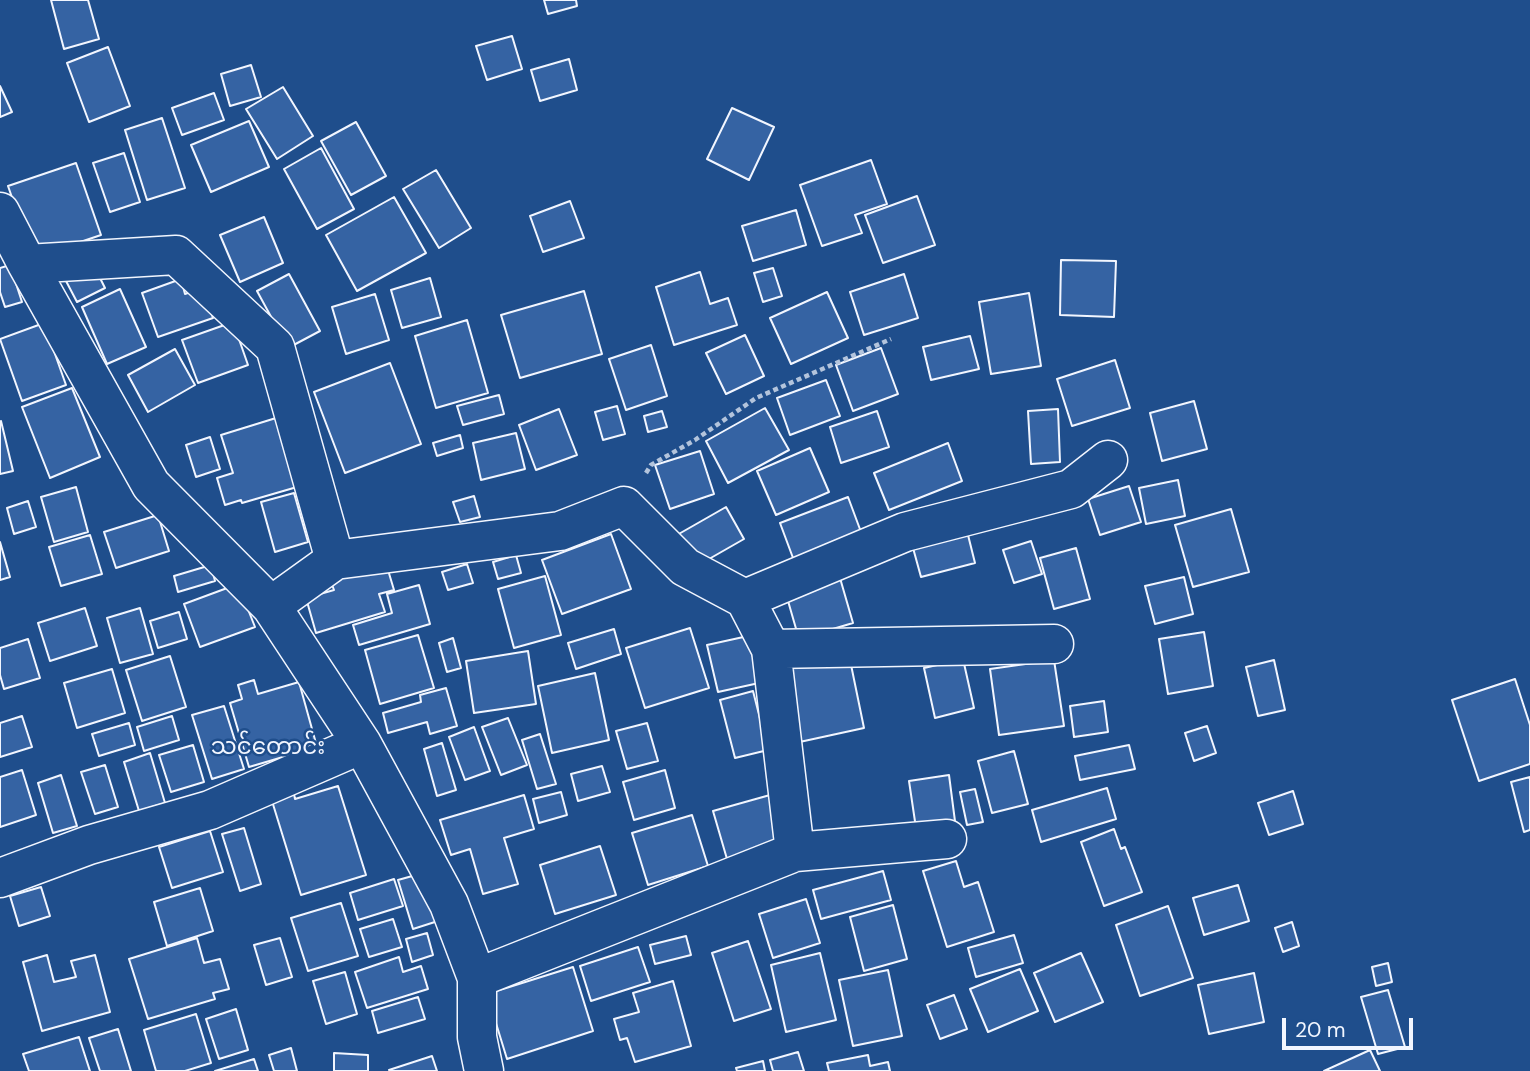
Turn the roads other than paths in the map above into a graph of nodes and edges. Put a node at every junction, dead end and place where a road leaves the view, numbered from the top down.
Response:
1 (0, 212) edge
2 (27, 264) junction
3 (1108, 460) dead end
4 (335, 560) junction
5 (745, 599) junction
6 (271, 606) junction
7 (1054, 644) dead end
8 (771, 649) junction
9 (362, 744) junction
10 (947, 839) dead end
11 (795, 852) junction
12 (0, 878) edge
13 (477, 978) junction
14 (484, 1071) edge

1 - 2 street
2 - 4 street
2 - 6 street
3 - 5 street
4 - 5 street
4 - 6 street
5 - 8 street
6 - 9 street
7 - 8 street
8 - 11 street
9 - 12 street
9 - 13 street
10 - 11 street
11 - 13 street
13 - 14 street

